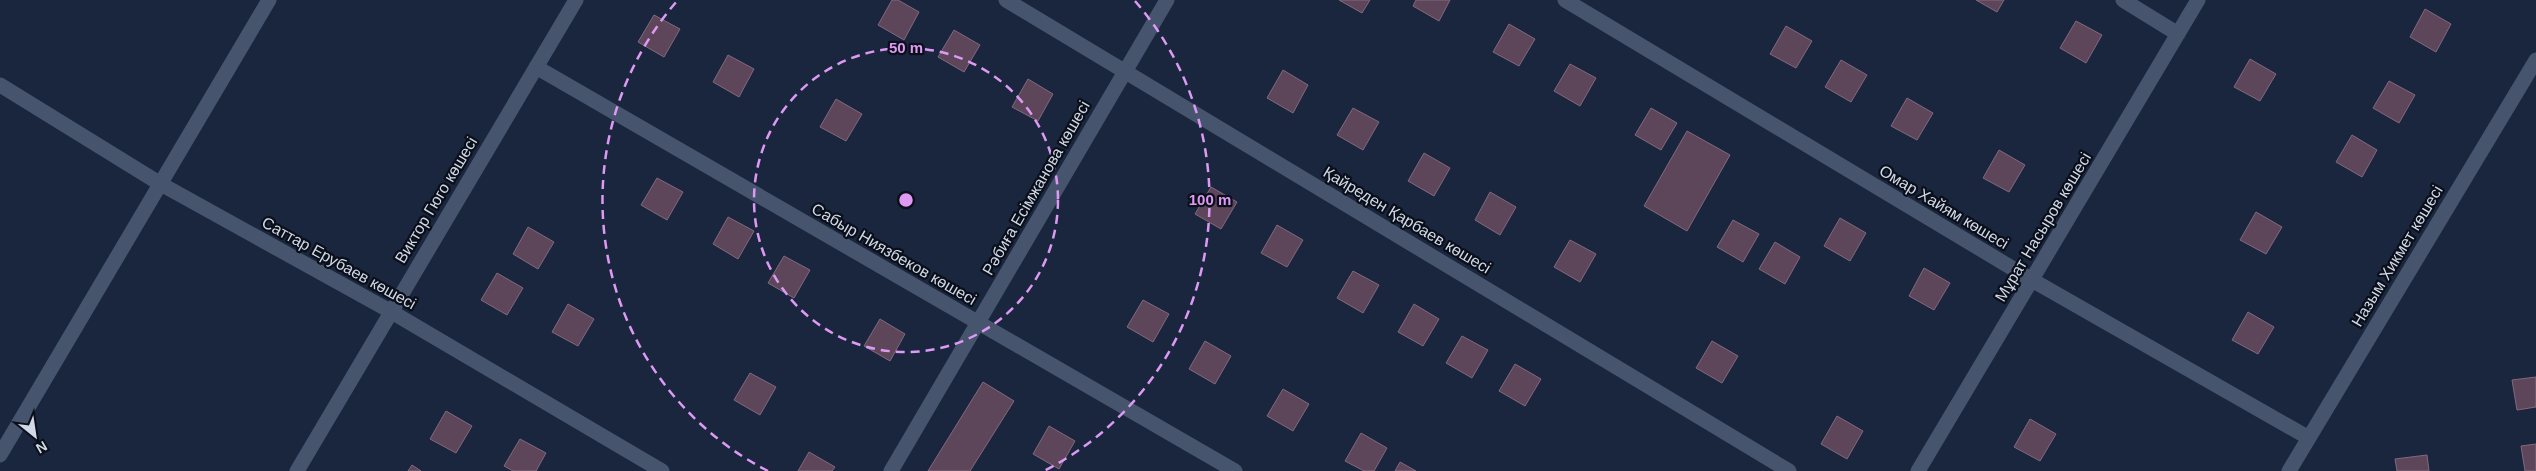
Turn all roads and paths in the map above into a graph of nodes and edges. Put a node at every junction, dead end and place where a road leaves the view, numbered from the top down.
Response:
1 (269, 0) edge
2 (576, 0) edge
3 (1006, 0) edge
4 (1167, 0) edge
5 (1565, 0) edge
6 (2122, 0) edge
7 (2198, 0) edge
8 (2178, 34) junction
9 (2536, 60) edge
10 (536, 67) junction
11 (1125, 70) junction
12 (0, 85) edge
13 (159, 183) junction
14 (2032, 280) junction
15 (390, 311) junction
16 (978, 323) junction
17 (6, 431) edge
18 (2309, 438) junction
19 (0, 455) edge
20 (297, 471) edge
21 (662, 471) edge
22 (891, 471) edge
23 (1235, 471) edge
24 (1789, 471) edge
25 (1918, 471) edge
26 (2290, 471) edge

1 - 13 street
2 - 10 street, Виктор Гюго көшесі
3 - 11 street, Қайреден Қарбаев көшесі
4 - 11 street, Рәбиға Есімжанова көшесі
5 - 14 street, Омар Хайям көшесі
6 - 8 street
7 - 8 street, Мұрат Насыров көшесі
8 - 14 street, Мұрат Насыров көшесі
9 - 18 street, Назым Хикмет көшесі
10 - 15 street, Виктор Гюго көшесі
10 - 16 street, Сабыр Ниязбеков көшесі
11 - 16 street, Рәбиға Есімжанова көшесі
11 - 24 street, Қайреден Қарбаев көшесі
12 - 13 street, Саттар Ерубаев көшесі
13 - 15 street, Саттар Ерубаев көшесі
13 - 17 street
14 - 18 street, Омар Хайям көшесі
14 - 25 street, Мұрат Насыров көшесі
15 - 20 street, Виктор Гюго көшесі
15 - 21 street, Саттар Ерубаев көшесі
16 - 22 street, Рәбиға Есімжанова көшесі
16 - 23 street, Сабыр Ниязбеков көшесі
17 - 19 street
18 - 26 street, Назым Хикмет көшесі

